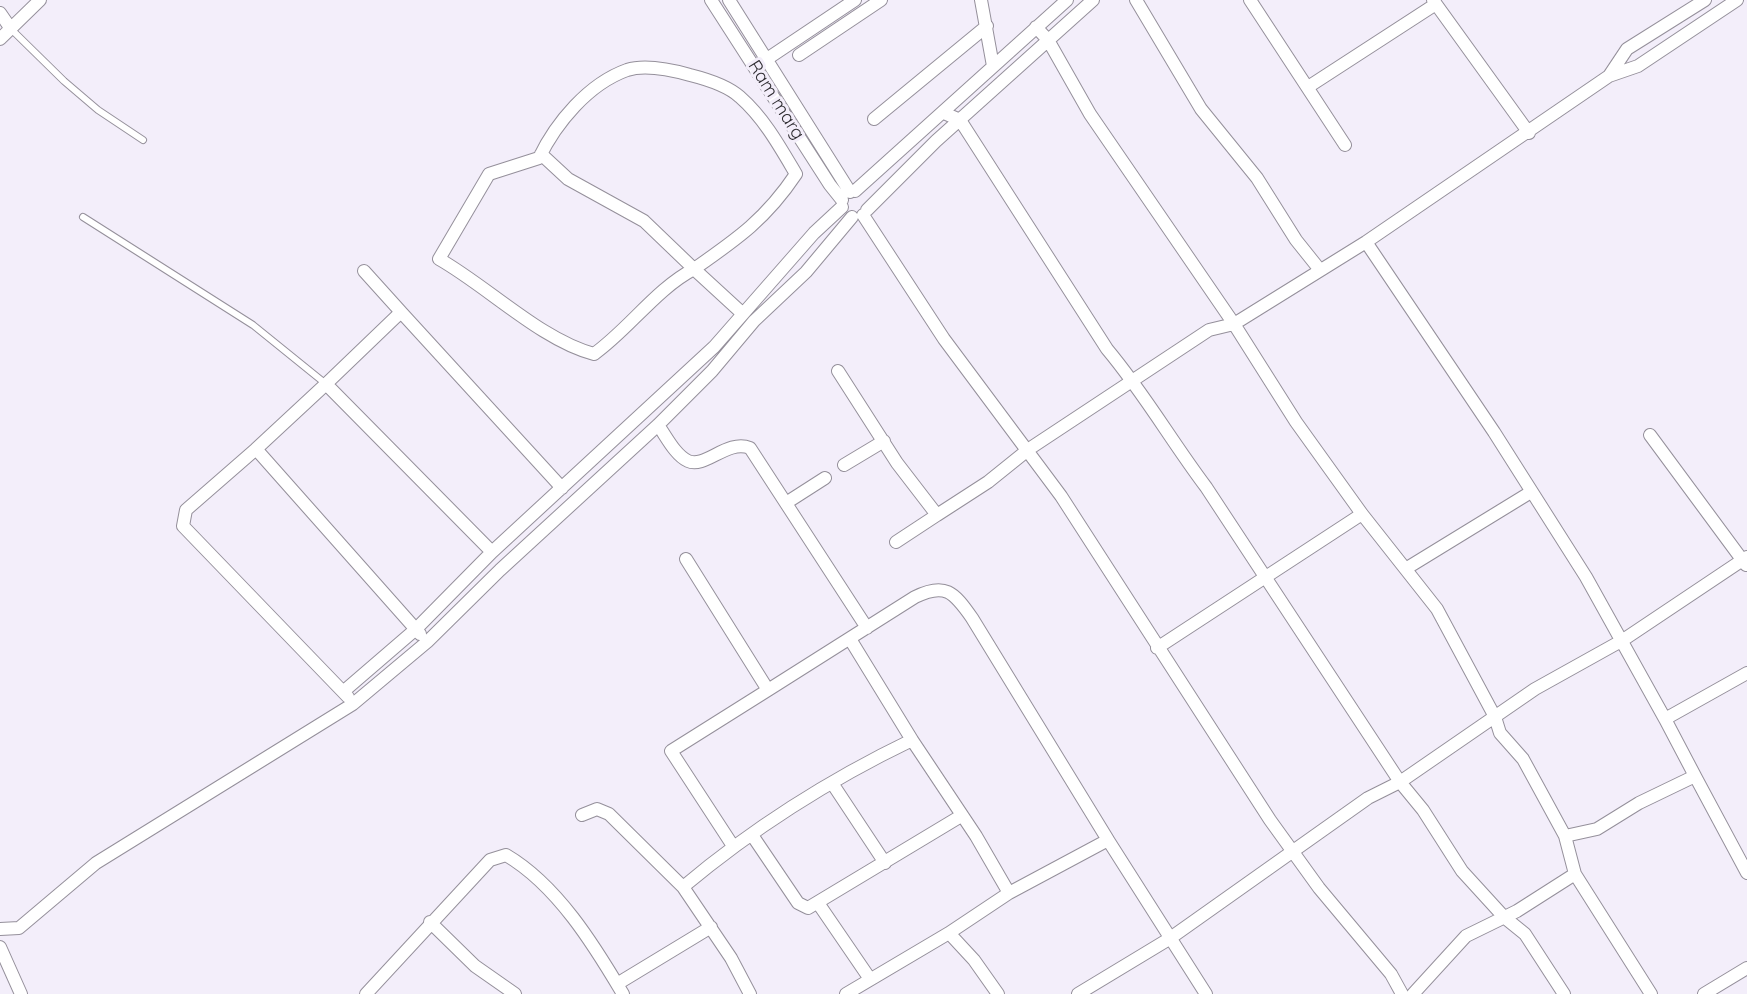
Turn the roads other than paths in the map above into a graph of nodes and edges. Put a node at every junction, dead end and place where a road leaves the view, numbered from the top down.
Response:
1 (40, 0) edge
2 (711, 0) edge
3 (729, 0) edge
4 (855, 0) edge
5 (881, 0) edge
6 (981, 0) edge
7 (1066, 0) edge
8 (1093, 0) edge
9 (1136, 0) edge
10 (1250, 0) edge
11 (1737, 0) edge
12 (1435, 2) edge
13 (1698, 2) edge
14 (0, 13) edge
15 (987, 26) junction
16 (1036, 27) junction
17 (11, 29) junction
18 (0, 39) edge
19 (1048, 40) junction
20 (799, 55) dead end
21 (767, 58) junction
22 (993, 66) junction
23 (756, 67) junction
24 (1609, 76) junction
25 (1308, 87) junction
26 (944, 113) junction
27 (874, 119) dead end
28 (960, 120) junction
29 (1529, 133) junction
30 (143, 140) dead end
31 (1345, 145) dead end
32 (541, 154) junction
33 (847, 197) junction
34 (861, 214) junction
35 (83, 217) dead end
36 (1366, 242) junction
37 (694, 269) junction
38 (1320, 270) junction
39 (364, 271) dead end
40 (401, 312) junction
41 (743, 314) junction
42 (1234, 324) junction
43 (838, 371) dead end
44 (1134, 381) junction
45 (326, 384) junction
46 (658, 425) junction
47 (1650, 435) dead end
48 (884, 441) junction
49 (256, 449) junction
50 (1029, 449) junction
51 (844, 465) dead end
52 (825, 478) dead end
53 (562, 488) junction
54 (1532, 492) junction
55 (786, 503) junction
56 (1362, 514) junction
57 (937, 515) junction
58 (896, 542) dead end
59 (492, 552) junction
60 (686, 559) dead end
61 (1746, 561) edge
62 (1407, 568) junction
63 (1265, 577) junction
64 (867, 627) junction
65 (416, 629) junction
66 (850, 639) junction
67 (1623, 640) junction
68 (427, 642) junction
69 (1157, 648) junction
70 (1747, 674) edge
71 (768, 690) junction
72 (344, 691) junction
73 (353, 704) junction
74 (1495, 717) junction
75 (1665, 719) junction
76 (912, 740) junction
77 (1695, 776) junction
78 (1400, 782) junction
79 (832, 783) junction
80 (582, 815) dead end
81 (961, 816) junction
82 (752, 835) junction
83 (1565, 836) junction
84 (1108, 840) junction
85 (733, 846) junction
86 (1293, 852) junction
87 (885, 863) junction
88 (1747, 873) edge
89 (1575, 874) junction
90 (683, 887) junction
91 (1009, 893) junction
92 (818, 903) junction
93 (1504, 917) junction
94 (430, 922) junction
95 (711, 927) junction
96 (0, 930) edge
97 (949, 933) junction
98 (1169, 939) junction
99 (0, 947) edge
100 (1747, 968) edge
101 (870, 980) junction
102 (620, 989) edge
103 (373, 992) edge
104 (21, 994) edge
105 (515, 994) edge
106 (750, 994) edge
107 (846, 994) edge
108 (998, 994) edge
109 (1078, 994) edge
110 (1206, 994) edge
111 (1402, 994) edge
112 (1413, 994) edge
113 (1564, 994) edge
114 (1651, 994) edge
115 (1704, 994) edge

1 - 17 street
2 - 23 street, Ram marg
3 - 21 street
4 - 21 street
5 - 20 street
6 - 15 street
7 - 16 street
8 - 19 street
9 - 38 street
10 - 25 street
11 - 24 street
12 - 25 street
12 - 29 street
13 - 24 street
14 - 17 street
15 - 22 street
15 - 27 street
16 - 19 street
16 - 22 street
17 - 18 street
17 - 30 lane
19 - 28 street
19 - 42 street
21 - 23 street
21 - 33 street
22 - 26 street
23 - 33 street, Ram marg
24 - 29 street
25 - 31 street
26 - 28 street
26 - 33 street
28 - 34 street
28 - 44 street
29 - 36 street
32 - 37 street
32 - 37 street
32 - 37 street
33 - 34 street
33 - 34 street
33 - 41 street
34 - 46 street
34 - 50 street
35 - 45 lane
36 - 38 street
36 - 54 street
37 - 41 street
38 - 42 street
39 - 40 street
40 - 45 street
40 - 53 street
41 - 53 street
42 - 44 street
42 - 56 street
43 - 48 street
44 - 50 street
44 - 63 street
45 - 49 street
45 - 59 street
46 - 55 street
46 - 68 street
47 - 61 street
48 - 51 street
48 - 57 street
49 - 65 street
49 - 72 street
50 - 57 street
50 - 69 street
52 - 55 street
53 - 59 street
54 - 62 street
54 - 67 street
55 - 64 street
56 - 62 street
56 - 63 street
57 - 58 street
59 - 65 street
60 - 71 street
61 - 67 street
62 - 74 street
63 - 69 street
63 - 78 street
64 - 66 street
64 - 84 street
65 - 68 street
65 - 72 street
66 - 71 street
66 - 76 street
67 - 74 street
67 - 75 street
68 - 73 street
69 - 86 street
70 - 75 street
71 - 85 street
72 - 73 street
73 - 96 street
74 - 78 street
74 - 83 street
75 - 77 street
76 - 79 street
76 - 81 street
77 - 83 street
77 - 88 street
78 - 86 street
78 - 93 street
79 - 82 street
79 - 87 street
80 - 90 street
81 - 87 street
81 - 91 street
82 - 85 street
82 - 92 street
83 - 89 street
84 - 91 street
84 - 98 street
85 - 90 street
86 - 98 street
86 - 111 street
87 - 92 street
89 - 93 street
89 - 114 street
90 - 95 street
91 - 97 street
92 - 101 street
93 - 112 street
93 - 113 street
94 - 102 street
94 - 103 street
94 - 105 street
95 - 102 street
95 - 106 street
97 - 101 street
97 - 108 street
98 - 109 street
98 - 110 street
99 - 104 street
100 - 115 street
101 - 107 street

